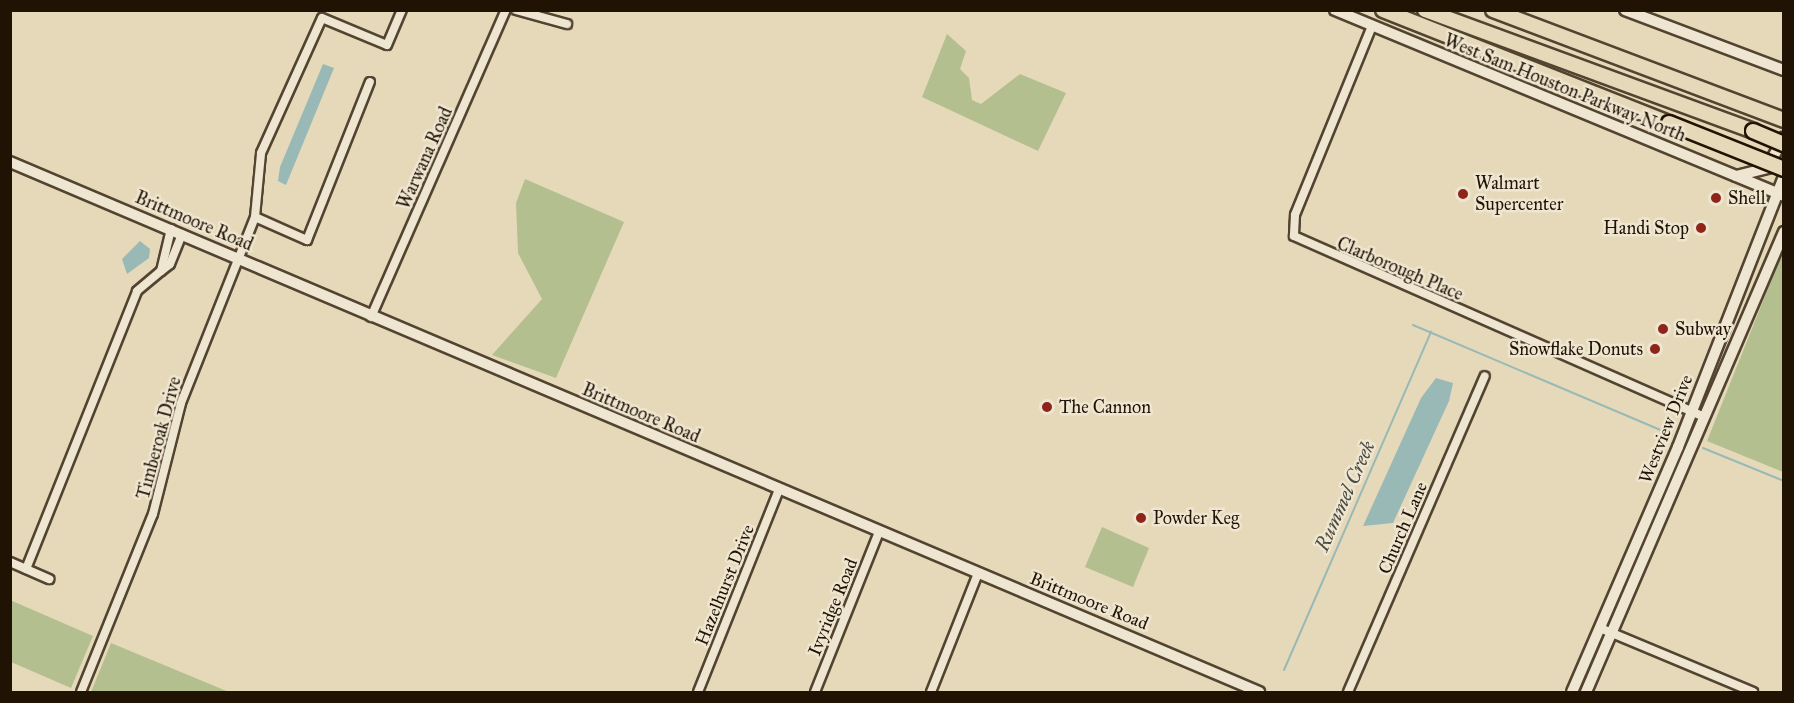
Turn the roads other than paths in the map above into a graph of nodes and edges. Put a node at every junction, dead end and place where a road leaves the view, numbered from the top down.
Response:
1 (402, 10) edge
2 (506, 10) edge
3 (516, 10) edge
4 (1335, 10) edge
5 (1383, 10) edge
6 (1425, 10) edge
7 (1493, 10) edge
8 (1626, 10) edge
9 (567, 24) dead end
10 (1372, 26) junction
11 (1784, 70) edge
12 (370, 82) dead end
13 (1784, 120) edge
14 (1784, 137) edge
15 (1784, 144) edge
16 (10, 162) edge
17 (1784, 169) edge
18 (1736, 176) junction
19 (1784, 176) edge
20 (1780, 195) edge
21 (255, 217) junction
22 (171, 230) junction
23 (1784, 232) edge
24 (182, 234) junction
25 (239, 258) junction
26 (160, 271) junction
27 (371, 317) junction
28 (1485, 376) dead end
29 (1697, 413) junction
30 (779, 489) junction
31 (879, 532) junction
32 (10, 562) edge
33 (27, 569) junction
34 (978, 573) junction
35 (49, 579) dead end
36 (1600, 628) junction
37 (1611, 633) junction
38 (81, 693) edge
39 (698, 693) edge
40 (815, 693) edge
41 (931, 693) edge
42 (1259, 693) edge
43 (1348, 693) edge
44 (1572, 693) edge
45 (1586, 693) edge
46 (1753, 693) edge

1 - 21 street, Timberoak Drive
2 - 27 street, Warwana Road
3 - 9 street
4 - 10 main road, West Sam Houston Parkway North
5 - 17 highway, bridge
6 - 15 highway, bridge
7 - 13 highway
8 - 11 main road
10 - 18 main road, West Sam Houston Parkway North
10 - 29 street, Clarborough Place
12 - 21 street
14 - 18 main road
16 - 22 main road, Brittmoore Road
18 - 20 main road, West Sam Houston Parkway North
19 - 20 main road, Westview Drive
20 - 29 main road, Westview Drive
21 - 25 street, Timberoak Drive
22 - 24 main road, Brittmoore Road
22 - 26 street
23 - 29 main road, Westview Drive
24 - 25 main road, Brittmoore Road
24 - 26 street
25 - 27 main road, Brittmoore Road
25 - 38 street, Timberoak Drive
26 - 33 street
27 - 30 main road, Brittmoore Road
28 - 43 street, Church Lane
29 - 36 main road, Westview Drive
29 - 37 main road, Westview Drive
30 - 31 main road, Brittmoore Road
30 - 39 street, Hazelhurst Drive
31 - 34 main road, Brittmoore Road
31 - 40 street, Ivyridge Road
32 - 33 street
33 - 35 street
34 - 41 street
34 - 42 main road, Brittmoore Road
36 - 37 street
36 - 44 main road, Westview Drive
37 - 45 main road, Westview Drive
37 - 46 street

